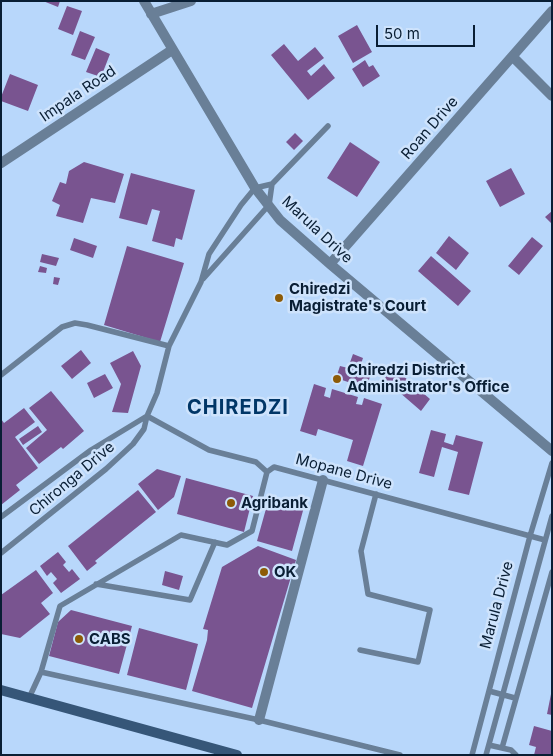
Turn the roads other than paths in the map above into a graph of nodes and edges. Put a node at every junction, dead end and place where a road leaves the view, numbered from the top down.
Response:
1 (144, 1) edge
2 (192, 1) edge
3 (552, 12) edge
4 (151, 14) junction
5 (172, 50) junction
6 (513, 57) junction
7 (552, 96) edge
8 (328, 126) dead end
9 (1, 163) edge
10 (272, 184) junction
11 (255, 188) junction
12 (269, 205) junction
13 (330, 264) junction
14 (201, 282) junction
15 (169, 346) junction
16 (1, 375) edge
17 (147, 416) junction
18 (552, 451) edge
19 (552, 463) edge
20 (267, 472) junction
21 (323, 480) junction
22 (376, 494) junction
23 (552, 516) edge
24 (1, 518) edge
25 (530, 536) junction
26 (545, 540) junction
27 (215, 542) junction
28 (1, 553) edge
29 (552, 572) edge
30 (96, 584) junction
31 (360, 650) dead end
32 (41, 672) junction
33 (1, 690) edge
34 (489, 691) junction
35 (502, 695) junction
36 (29, 698) junction
37 (515, 698) junction
38 (259, 720) junction
39 (489, 745) junction
40 (502, 748) junction
41 (237, 755) edge
42 (400, 755) edge
43 (472, 755) edge
44 (486, 755) edge
45 (516, 755) edge

1 - 4 street, Marula Drive
2 - 4 street
3 - 6 street, Roan Drive
4 - 5 street, Marula Drive
5 - 9 street, Impala Road
5 - 11 street, Marula Drive
6 - 7 street
6 - 13 street, Roan Drive
8 - 10 lane
10 - 11 lane
10 - 12 lane
11 - 12 street, Marula Drive
11 - 14 lane
12 - 13 street, Marula Drive
12 - 14 lane
13 - 18 street, Marula Drive
14 - 15 lane, Chironga Drive
15 - 16 lane
15 - 17 lane, Chironga Drive
17 - 20 lane
17 - 24 lane, Chironga Drive
17 - 28 lane, Chironga Drive
19 - 25 lane, Marula Drive
20 - 21 lane, Mopane Drive
20 - 27 lane
21 - 22 lane, Mopane Drive
21 - 38 street
22 - 25 lane, Mopane Drive
22 - 31 lane
23 - 26 lane, Marula Drive
25 - 26 lane, Mopane Drive
25 - 34 lane, Marula Drive
26 - 35 lane, Marula Drive
27 - 30 lane
27 - 30 lane
29 - 37 lane
30 - 32 lane
32 - 36 lane
32 - 38 lane
33 - 36 street
34 - 35 lane
34 - 43 lane, Marula Drive
35 - 37 lane
35 - 39 lane, Marula Drive
36 - 41 street
37 - 40 lane
38 - 42 lane
39 - 40 lane
39 - 44 lane, Marula Drive
40 - 45 lane

